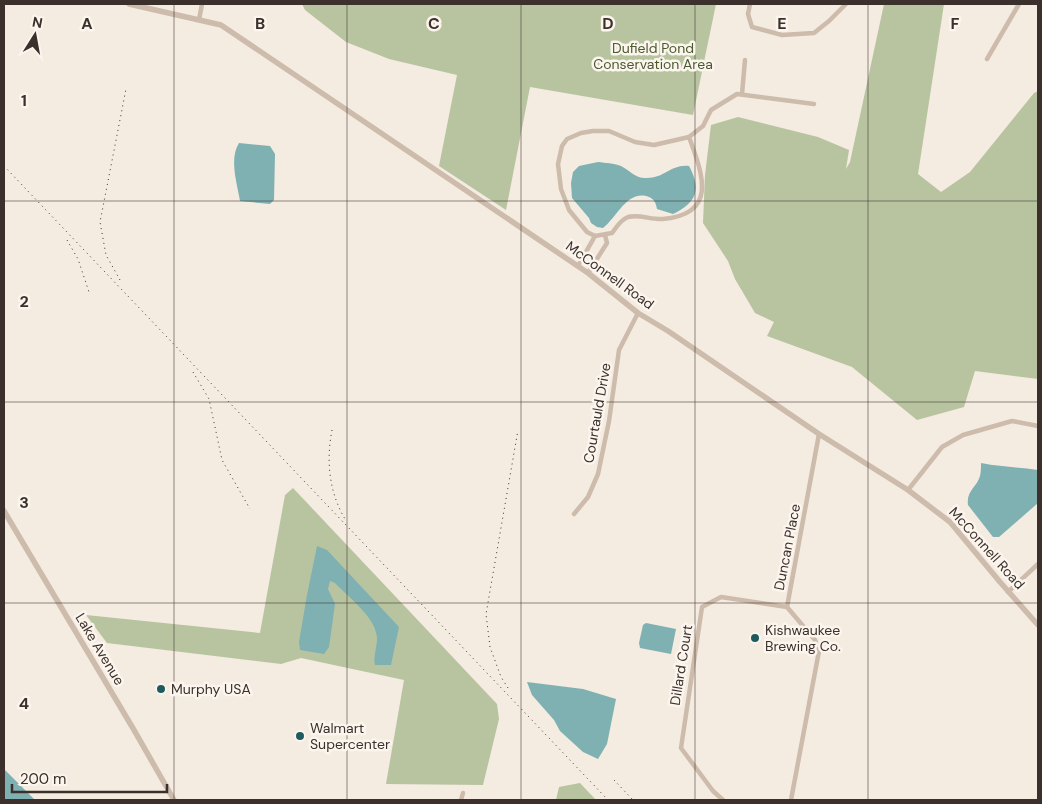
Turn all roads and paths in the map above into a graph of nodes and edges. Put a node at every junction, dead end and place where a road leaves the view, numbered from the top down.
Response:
1 (129, 4) edge
2 (202, 4) edge
3 (750, 4) edge
4 (846, 4) edge
5 (1019, 4) edge
6 (199, 20) junction
7 (987, 59) dead end
8 (745, 60) dead end
9 (742, 94) junction
10 (814, 104) dead end
11 (689, 138) junction
12 (605, 235) junction
13 (594, 236) junction
14 (578, 266) junction
15 (588, 273) junction
16 (638, 313) junction
17 (1038, 426) edge
18 (820, 434) junction
19 (908, 490) junction
20 (4, 511) edge
21 (574, 514) dead end
22 (1038, 564) edge
23 (1008, 592) junction
24 (787, 607) junction
25 (1038, 625) edge
26 (463, 793) dead end
27 (174, 800) edge
28 (462, 800) edge
29 (723, 800) edge
30 (791, 800) edge

1 - 6 street, McConnell Road
2 - 6 street
3 - 4 street
5 - 7 street
6 - 14 street, McConnell Road
8 - 9 street
9 - 10 street
9 - 11 street
11 - 12 street
11 - 13 street
12 - 13 street
12 - 15 street
13 - 14 street
14 - 15 street, McConnell Road
15 - 16 street, McConnell Road
16 - 18 street, McConnell Road
16 - 21 street, Courtauld Drive
17 - 19 street
18 - 19 street, McConnell Road
18 - 24 street, Duncan Place
19 - 23 street, McConnell Road
20 - 27 street, Lake Avenue
22 - 23 street
23 - 25 street, McConnell Road
24 - 29 street, Dillard Court
24 - 30 street, Duncan Place
26 - 28 street

